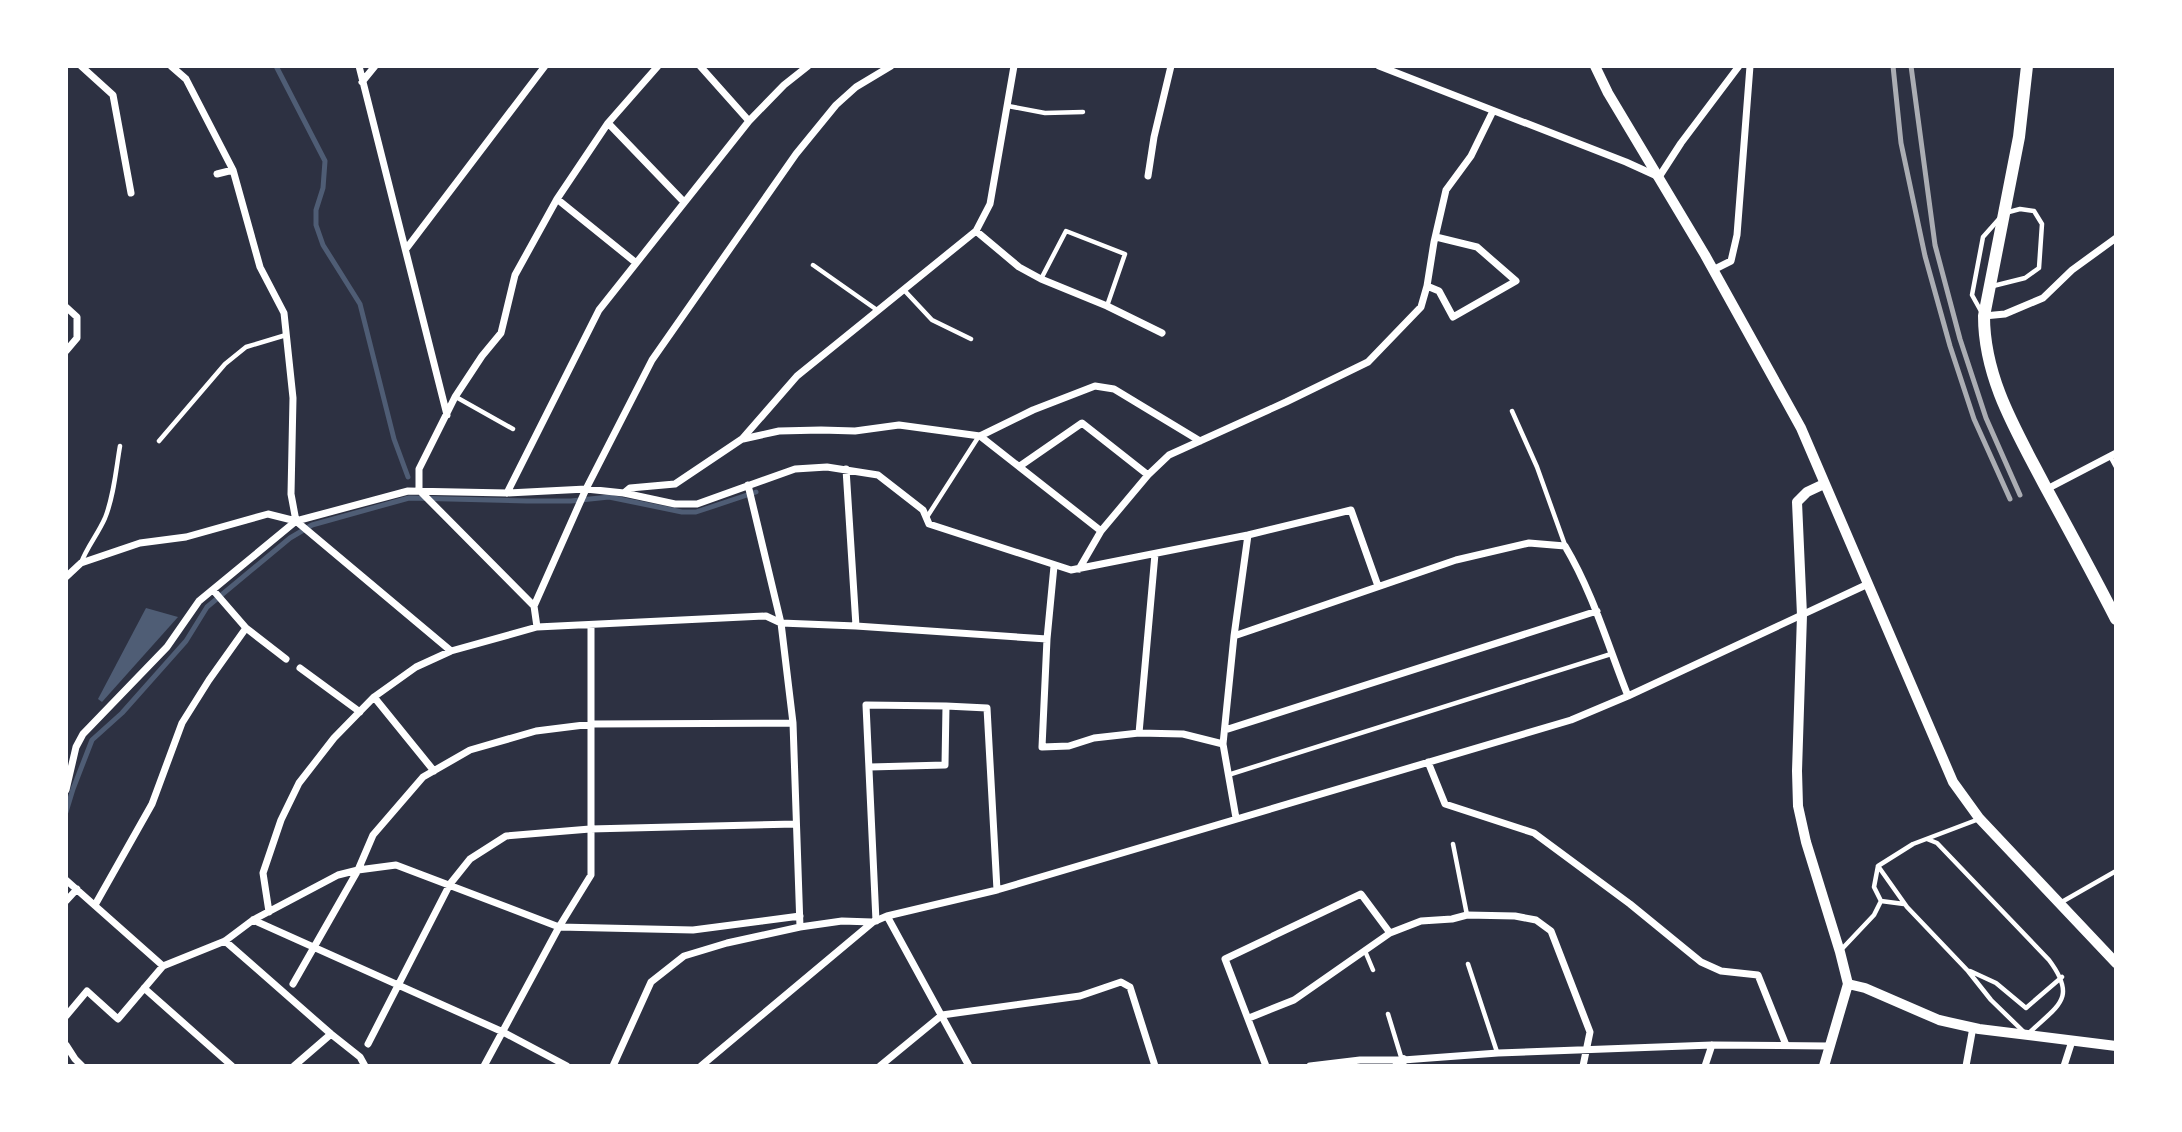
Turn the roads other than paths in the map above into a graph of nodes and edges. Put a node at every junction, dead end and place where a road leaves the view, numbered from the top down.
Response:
1 (81, 66) edge
2 (171, 66) edge
3 (359, 66) edge
4 (375, 66) edge
5 (545, 66) edge
6 (658, 66) edge
7 (700, 66) edge
8 (808, 66) edge
9 (891, 66) edge
10 (1014, 66) edge
11 (1171, 66) edge
12 (1378, 66) edge
13 (1595, 66) edge
14 (1739, 66) edge
15 (1750, 66) edge
16 (2026, 66) edge
17 (1395, 69) edge
18 (362, 82) junction
19 (1008, 106) junction
20 (1493, 111) junction
21 (1083, 112) dead end
22 (749, 121) junction
23 (608, 123) junction
24 (233, 170) junction
25 (217, 174) dead end
26 (1148, 176) dead end
27 (1659, 177) junction
28 (131, 193) dead end
29 (557, 199) junction
30 (684, 202) junction
31 (2004, 214) junction
32 (976, 231) junction
33 (1436, 237) junction
34 (2114, 241) edge
35 (406, 249) junction
36 (635, 262) junction
37 (813, 265) dead end
38 (1713, 270) junction
39 (1041, 279) junction
40 (1427, 286) junction
41 (1989, 287) junction
42 (904, 289) junction
43 (1107, 306) junction
44 (66, 307) edge
45 (878, 310) junction
46 (1984, 316) junction
47 (1162, 333) dead end
48 (287, 335) junction
49 (971, 339) dead end
50 (66, 351) edge
51 (455, 397) junction
52 (1512, 411) dead end
53 (447, 415) junction
54 (513, 429) dead end
55 (980, 436) junction
56 (742, 439) junction
57 (1200, 441) junction
58 (159, 442) dead end
59 (120, 446) dead end
60 (2113, 455) edge
61 (1020, 466) junction
62 (2116, 467) edge
63 (846, 469) junction
64 (1148, 475) junction
65 (1824, 484) junction
66 (748, 485) junction
67 (586, 489) junction
68 (2047, 489) junction
69 (419, 490) junction
70 (507, 493) junction
71 (624, 493) junction
72 (927, 518) junction
73 (296, 521) junction
74 (1101, 531) junction
75 (1248, 535) junction
76 (1565, 546) junction
77 (1155, 554) junction
78 (81, 563) junction
79 (1054, 566) junction
80 (1079, 569) junction
81 (66, 577) edge
82 (1868, 584) junction
83 (1378, 586) junction
84 (213, 590) junction
85 (534, 606) junction
86 (1597, 611) junction
87 (1802, 615) junction
88 (2115, 615) edge
89 (781, 623) junction
90 (591, 625) junction
91 (856, 626) junction
92 (537, 627) junction
93 (246, 628) junction
94 (1234, 636) junction
95 (1046, 639) junction
96 (452, 651) junction
97 (1611, 654) junction
98 (286, 659) dead end
99 (300, 668) dead end
100 (1628, 696) junction
101 (374, 697) junction
102 (946, 706) junction
103 (360, 712) junction
104 (793, 723) junction
105 (592, 724) junction
106 (1224, 730) junction
107 (1139, 733) junction
108 (1223, 744) junction
109 (1428, 762) junction
110 (870, 767) junction
111 (434, 771) junction
112 (1227, 775) junction
113 (66, 790) edge
114 (1236, 818) junction
115 (1979, 818) junction
116 (796, 824) junction
117 (590, 829) junction
118 (1927, 839) junction
119 (1453, 844) dead end
120 (1878, 866) junction
121 (358, 870) junction
122 (2116, 871) edge
123 (66, 880) edge
124 (450, 884) junction
125 (77, 889) junction
126 (997, 890) junction
127 (66, 901) edge
128 (1881, 901) junction
129 (2059, 904) junction
130 (95, 905) junction
131 (1907, 907) junction
132 (269, 912) junction
133 (1467, 915) junction
134 (800, 916) junction
135 (887, 916) junction
136 (253, 920) junction
137 (875, 921) junction
138 (559, 927) junction
139 (800, 927) junction
140 (1390, 933) junction
141 (225, 941) junction
142 (312, 947) junction
143 (1365, 951) junction
144 (1840, 951) junction
145 (2116, 963) edge
146 (1468, 964) dead end
147 (163, 966) junction
148 (1373, 970) dead end
149 (1968, 971) junction
150 (2062, 977) junction
151 (293, 984) dead end
152 (1848, 984) junction
153 (398, 985) junction
154 (144, 988) junction
155 (1388, 1014) dead end
156 (942, 1015) junction
157 (66, 1016) edge
158 (1249, 1018) junction
159 (1973, 1027) junction
160 (503, 1032) junction
161 (331, 1034) junction
162 (2027, 1035) junction
163 (2072, 1041) junction
164 (368, 1044) dead end
165 (66, 1045) edge
166 (1712, 1045) junction
167 (1786, 1045) junction
168 (1828, 1046) junction
169 (2116, 1046) edge
170 (1586, 1051) junction
171 (1497, 1053) junction
172 (1445, 1056) junction
173 (1400, 1063) edge
174 (82, 1066) edge
175 (232, 1066) edge
176 (293, 1066) edge
177 (365, 1066) edge
178 (484, 1066) edge
179 (567, 1066) edge
180 (614, 1066) edge
181 (701, 1066) edge
182 (880, 1066) edge
183 (969, 1066) edge
184 (1154, 1066) edge
185 (1266, 1066) edge
186 (1311, 1066) edge
187 (1448, 1066) edge
188 (1583, 1066) edge
189 (1704, 1066) edge
190 (1824, 1066) edge
191 (1966, 1066) edge
192 (2064, 1066) edge

1 - 28 street
2 - 24 street
3 - 18 street
4 - 18 street
5 - 35 street
6 - 23 street
7 - 22 street
8 - 22 street
9 - 67 street
10 - 19 street
11 - 26 street
12 - 17 street
13 - 27 street
14 - 27 street
15 - 38 street
16 - 31 main road
17 - 20 street
18 - 35 street
19 - 21 lane
19 - 32 street
20 - 27 street
20 - 33 street
22 - 30 street
23 - 29 street
23 - 30 street
24 - 25 street
24 - 48 street
27 - 38 street
29 - 36 street
29 - 51 street
30 - 36 street
31 - 41 main road
31 - 41 lane
31 - 46 lane
32 - 39 street
32 - 42 street
33 - 40 street
33 - 40 street
34 - 46 street
35 - 53 street
36 - 70 street
37 - 45 lane
38 - 65 street
39 - 43 street
39 - 43 lane
40 - 57 street
41 - 46 main road
42 - 45 street
42 - 49 lane
43 - 47 street
44 - 50 street
45 - 56 street
46 - 68 main road
48 - 58 lane
48 - 73 street
51 - 53 street
51 - 54 lane
52 - 76 lane
53 - 69 street
55 - 56 street
55 - 57 street
55 - 61 street
55 - 72 lane
56 - 71 street
57 - 64 street
59 - 78 lane
60 - 62 lane
60 - 68 street
61 - 64 street
61 - 74 street
63 - 66 street
63 - 72 street
63 - 91 street
64 - 74 street
65 - 82 street
65 - 87 street
66 - 71 street
66 - 89 street
67 - 70 street
67 - 71 street
67 - 85 street
68 - 88 main road
69 - 70 street
69 - 73 street
69 - 85 street
72 - 79 street
73 - 78 street
73 - 84 street
73 - 96 street
74 - 80 street
75 - 77 street
75 - 83 street
75 - 94 street
76 - 83 street
76 - 86 street
77 - 80 street
77 - 107 street
78 - 81 street
79 - 80 street
79 - 95 street
82 - 87 street
82 - 115 street
83 - 94 street
84 - 93 street
84 - 113 street
85 - 92 street
86 - 97 street
86 - 106 street
87 - 100 street
87 - 144 street
89 - 90 street
89 - 91 street
89 - 104 street
90 - 92 street
90 - 105 street
91 - 95 street
92 - 96 street
93 - 98 street
93 - 130 street
94 - 106 street
95 - 107 street
96 - 101 street
97 - 100 street
97 - 112 lane
99 - 103 street
100 - 109 street
101 - 103 street
101 - 111 street
102 - 110 street
102 - 110 street
102 - 126 street
103 - 132 street
104 - 105 street
104 - 116 street
105 - 111 street
105 - 117 street
106 - 108 street
107 - 108 street
108 - 112 street
109 - 114 street
109 - 167 street
110 - 137 street
111 - 121 street
112 - 114 street
114 - 126 street
115 - 118 lane
115 - 129 street
116 - 117 street
116 - 134 street
117 - 124 street
117 - 138 street
118 - 120 lane
118 - 150 lane
119 - 133 lane
120 - 128 lane
120 - 131 lane
121 - 124 street
121 - 132 street
121 - 142 street
122 - 129 lane
123 - 125 street
124 - 138 street
124 - 153 street
125 - 127 street
125 - 130 street
126 - 135 street
128 - 131 lane
128 - 144 lane
129 - 145 street
130 - 147 street
131 - 149 lane
132 - 136 street
133 - 140 street
133 - 170 street
134 - 138 street
134 - 139 street
135 - 137 street
135 - 156 street
136 - 141 street
136 - 142 street
137 - 139 street
137 - 181 street
138 - 160 street
139 - 180 street
140 - 143 street
140 - 158 street
141 - 147 street
141 - 161 street
142 - 151 street
142 - 153 street
143 - 148 lane
143 - 158 street
144 - 152 street
146 - 171 lane
147 - 154 street
149 - 150 lane
149 - 162 lane
150 - 162 lane
152 - 159 street
152 - 168 street
153 - 160 street
153 - 164 street
154 - 157 street
154 - 175 street
155 - 173 lane
156 - 182 street
156 - 183 street
156 - 184 street
158 - 185 street
159 - 162 street
159 - 191 street
160 - 178 street
160 - 179 street
161 - 176 street
161 - 177 street
162 - 163 street
163 - 169 street
163 - 192 street
165 - 174 street
166 - 167 street
166 - 170 street
166 - 189 street
167 - 168 street
168 - 190 street
170 - 171 street
170 - 188 street
171 - 172 street
172 - 173 street
172 - 187 street
173 - 186 street

